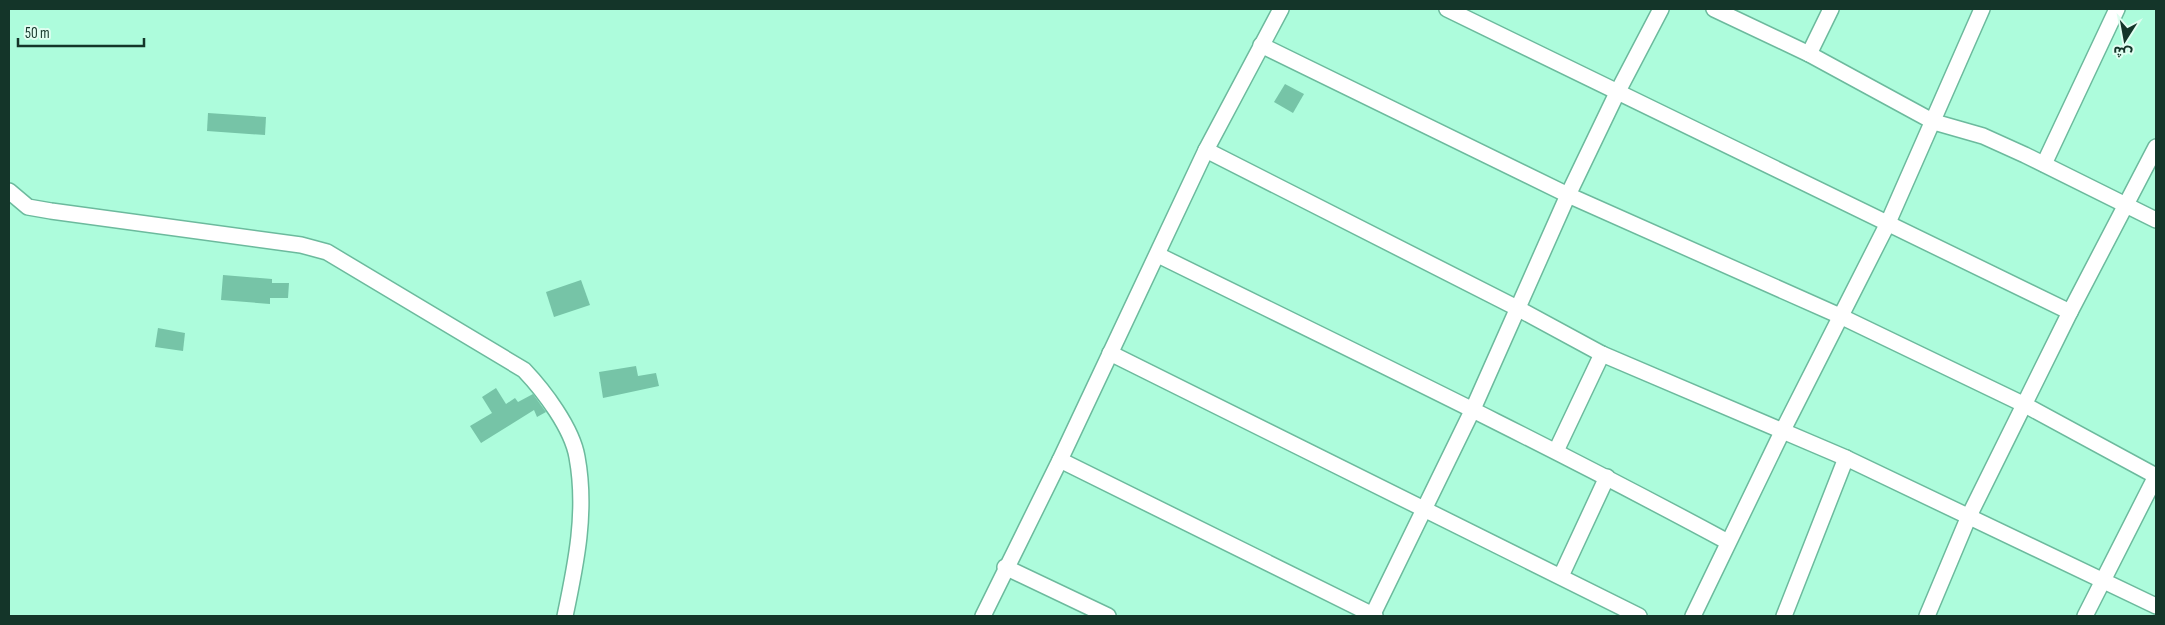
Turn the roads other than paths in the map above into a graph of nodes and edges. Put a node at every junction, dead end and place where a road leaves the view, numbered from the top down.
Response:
1 (1280, 9) edge
2 (1447, 9) edge
3 (1661, 9) edge
4 (1714, 9) edge
5 (1831, 9) edge
6 (1982, 9) edge
7 (2117, 9) edge
8 (1261, 45) junction
9 (1809, 54) junction
10 (1616, 92) junction
11 (1934, 122) junction
12 (2156, 147) edge
13 (1206, 150) junction
14 (2044, 164) junction
15 (9, 191) edge
16 (1568, 195) junction
17 (2127, 206) junction
18 (2156, 220) edge
19 (1887, 225) junction
20 (1158, 256) junction
21 (1517, 308) junction
22 (2070, 312) junction
23 (1840, 316) junction
24 (1110, 353) junction
25 (1602, 354) junction
26 (2025, 405) junction
27 (1473, 409) junction
28 (1783, 430) junction
29 (1556, 451) junction
30 (1846, 458) junction
31 (1060, 460) junction
32 (1607, 476) junction
33 (2156, 476) edge
34 (1424, 508) junction
35 (1969, 516) junction
36 (1728, 542) junction
37 (1006, 567) junction
38 (1561, 576) junction
39 (2103, 580) junction
40 (2156, 606) edge
41 (566, 616) edge
42 (982, 616) edge
43 (1108, 616) edge
44 (1373, 616) edge
45 (1639, 616) edge
46 (1694, 616) edge
47 (1784, 616) edge
48 (1928, 616) edge
49 (2085, 616) edge

1 - 8 street
2 - 10 street
3 - 10 street
4 - 9 street
5 - 9 street
6 - 11 street
7 - 14 street
8 - 13 street
8 - 16 street
9 - 11 street
10 - 16 street
10 - 19 street
11 - 14 street
11 - 19 street
12 - 17 street
13 - 20 street
13 - 21 street
14 - 17 street
15 - 41 street
16 - 21 street
16 - 23 street
17 - 18 street
17 - 22 street
19 - 22 street
19 - 23 street
20 - 24 street
20 - 27 street
21 - 25 street
21 - 27 street
22 - 26 street
23 - 26 street
23 - 28 street
24 - 31 street
24 - 34 street
25 - 28 street
25 - 29 street
26 - 33 street
26 - 35 street
27 - 29 street
27 - 34 street
28 - 30 street
28 - 36 street
29 - 32 street
30 - 35 street
30 - 47 street
31 - 37 street
31 - 44 street
32 - 36 street
32 - 38 street
33 - 39 street
34 - 38 street
34 - 44 street
35 - 39 street
35 - 48 street
36 - 46 street
37 - 42 street
37 - 43 street
38 - 45 street
39 - 40 street
39 - 49 street

